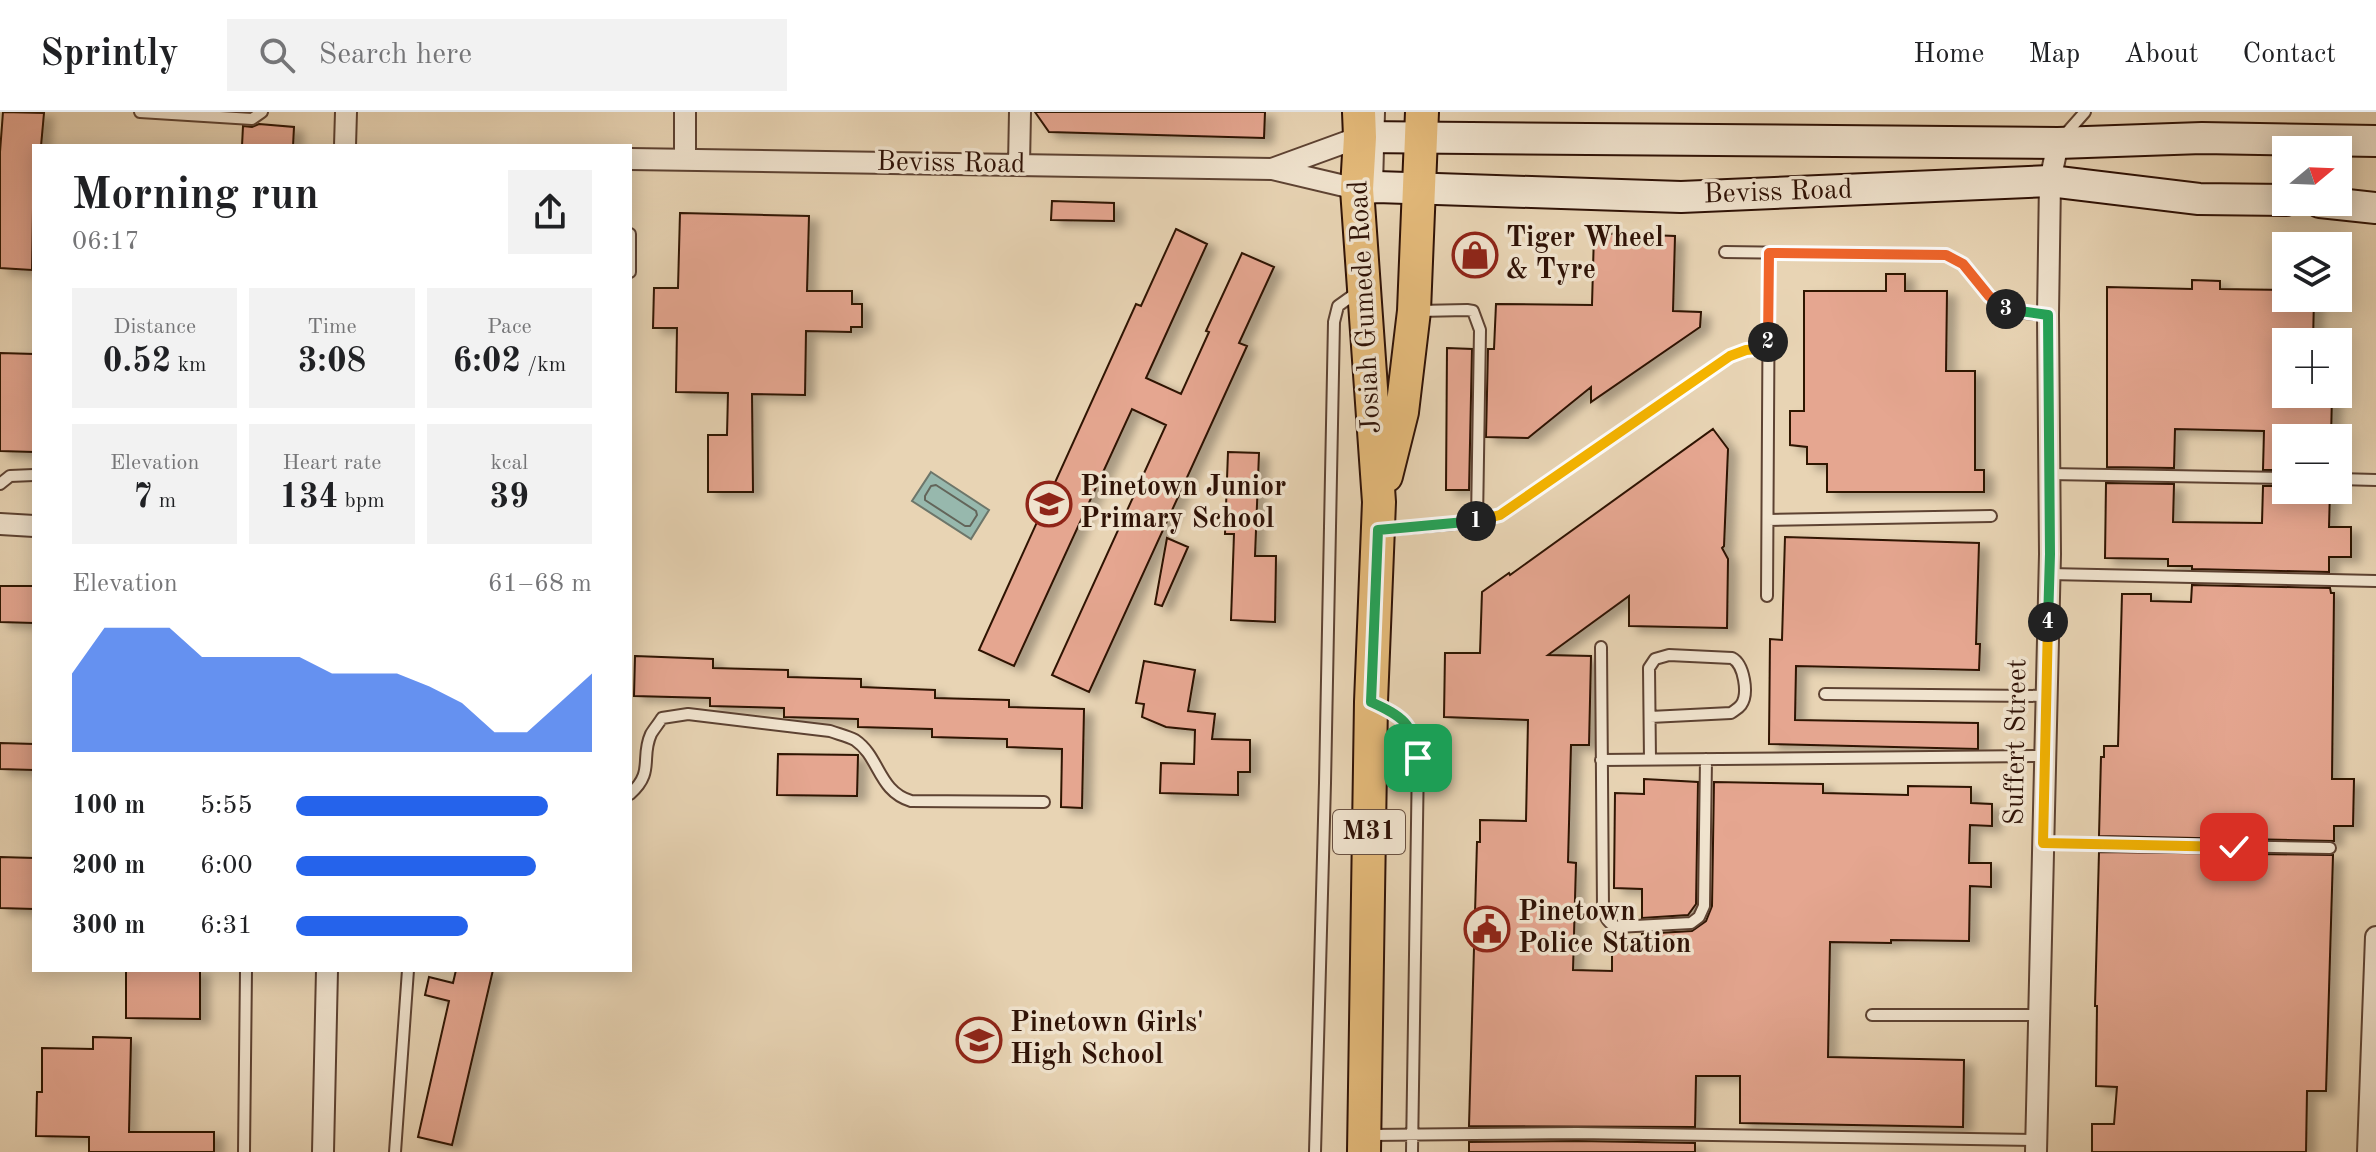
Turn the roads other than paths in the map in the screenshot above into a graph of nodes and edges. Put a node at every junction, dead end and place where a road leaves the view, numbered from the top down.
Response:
1 (140, 112) edge
2 (262, 112) edge
3 (346, 112) edge
4 (685, 112) edge
5 (1020, 112) edge
6 (2080, 114) edge
7 (1369, 124) edge
8 (1422, 125) edge
9 (2376, 141) edge
10 (2058, 143) junction
11 (345, 144) edge
12 (632, 159) edge
13 (685, 159) junction
14 (1019, 165) junction
15 (1272, 169) junction
16 (2050, 181) junction
17 (1367, 188) junction
18 (1419, 189) junction
19 (2272, 200) edge
20 (2352, 205) edge
21 (2376, 208) edge
22 (1725, 252) dead end
23 (1769, 253) junction
24 (1363, 287) junction
25 (1414, 311) junction
26 (2048, 315) junction
27 (1768, 348) junction
28 (2049, 474) junction
29 (32, 475) edge
30 (2272, 478) edge
31 (2352, 479) edge
32 (2376, 480) edge
33 (0, 484) edge
34 (1379, 516) junction
35 (1991, 516) dead end
36 (1768, 520) junction
37 (1477, 521) junction
38 (0, 524) edge
39 (32, 526) edge
40 (2049, 574) junction
41 (2376, 581) edge
42 (1767, 596) dead end
43 (1601, 647) dead end
44 (1825, 694) dead end
45 (2046, 696) junction
46 (1371, 702) junction
47 (1650, 717) junction
48 (2045, 756) junction
49 (1706, 759) junction
50 (1601, 760) junction
51 (1650, 760) junction
52 (632, 792) edge
53 (1044, 802) dead end
54 (2043, 843) junction
55 (2330, 848) dead end
56 (2376, 937) edge
57 (246, 972) edge
58 (327, 972) edge
59 (408, 972) edge
60 (1872, 1015) dead end
61 (2039, 1015) junction
62 (1413, 1135) junction
63 (1364, 1143) edge
64 (2036, 1146) edge
65 (244, 1152) edge
66 (323, 1152) edge
67 (395, 1152) edge
68 (1315, 1152) edge
69 (1412, 1152) edge
70 (2368, 1152) edge

1 - 2 lane
3 - 11 street
4 - 13 street
5 - 14 street
6 - 10 lane
7 - 8 main road, Beviss Road
7 - 15 street, Beviss Road
7 - 17 main road, Josiah Gumede Road / M31
8 - 10 main road, Beviss Road
8 - 18 main road, Josiah Gumede Road / M31
9 - 10 main road, Beviss Road
10 - 16 street, Suffert Street
12 - 13 street, Beviss Road
13 - 14 street, Beviss Road
14 - 15 street, Beviss Road
15 - 17 street, Beviss Road
16 - 18 main road, Beviss Road
16 - 19 main road, Beviss Road
16 - 26 street, Suffert Street
17 - 18 main road, Beviss Road
17 - 24 main road, Josiah Gumede Road / M31
18 - 25 main road, Josiah Gumede Road / M31
20 - 21 main road
22 - 23 lane
23 - 26 lane
23 - 27 lane
24 - 34 main road, Josiah Gumede Road / M31
24 - 68 lane
25 - 34 main road, Josiah Gumede Road / M31
25 - 37 lane
26 - 28 street, Suffert Street
27 - 36 lane
27 - 37 lane
28 - 30 lane
28 - 40 street, Suffert Street
29 - 33 lane
31 - 32 lane
34 - 37 lane
34 - 46 main road, Josiah Gumede Road / M31
35 - 36 lane
36 - 42 lane
38 - 39 street
40 - 41 lane
40 - 45 street, Suffert Street
43 - 50 lane
44 - 45 lane
45 - 48 street, Suffert Street
46 - 62 lane
46 - 63 main road, Josiah Gumede Road / M31
47 - 47 lane
47 - 51 lane
48 - 49 lane
48 - 54 street, Suffert Street
49 - 50 lane
49 - 51 lane
50 - 51 lane
52 - 53 lane
54 - 55 lane
54 - 61 street, Suffert Street
56 - 70 street
57 - 65 lane
58 - 66 street
59 - 67 lane
60 - 61 lane
61 - 64 street, Suffert Street
62 - 63 lane
62 - 64 lane
62 - 69 lane

